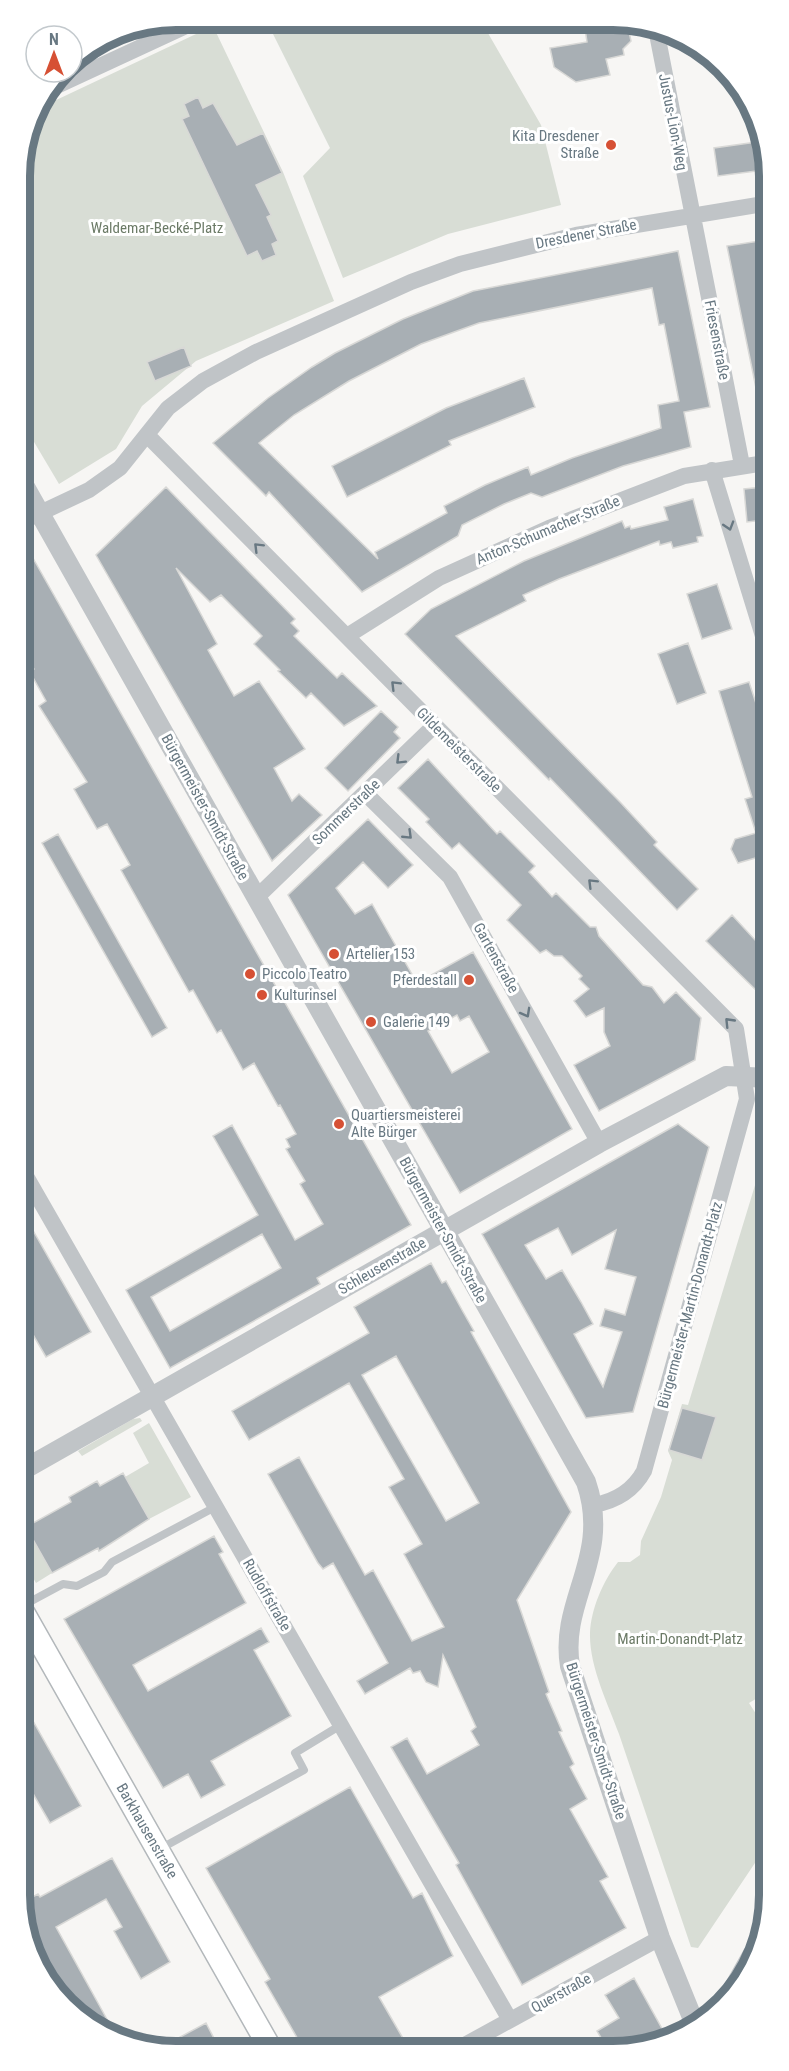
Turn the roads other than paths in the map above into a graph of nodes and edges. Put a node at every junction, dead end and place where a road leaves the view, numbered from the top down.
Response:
1 (176, 30) edge
2 (658, 37) edge
3 (84, 69) edge
4 (759, 205) edge
5 (691, 215) junction
6 (148, 436) junction
7 (759, 464) edge
8 (742, 465) junction
9 (712, 470) junction
10 (30, 496) edge
11 (39, 512) junction
12 (30, 517) edge
13 (759, 623) edge
14 (346, 636) junction
15 (435, 726) junction
16 (366, 794) junction
17 (256, 898) junction
18 (744, 1077) junction
19 (759, 1078) edge
20 (599, 1143) junction
21 (30, 1183) edge
22 (443, 1231) junction
23 (154, 1396) junction
24 (30, 1466) edge
25 (594, 1505) junction
26 (217, 1506) junction
27 (30, 1602) edge
28 (30, 1625) edge
29 (341, 1725) junction
30 (158, 1850) junction
31 (660, 1938) junction
32 (692, 2017) edge
33 (510, 2020) junction
34 (266, 2041) edge
35 (472, 2041) edge

1 - 3 street
2 - 5 street, Justus-Lion-Weg
4 - 5 street, Dresdener Straße
5 - 6 street, Dresdener Straße
5 - 8 street, Friesenstraße
6 - 11 street
14 -> 6 street, Gildemeisterstraße
7 - 8 street, Anton-Schumacher-Straße
8 - 9 street, Anton-Schumacher-Straße
9 -> 13 street
9 - 14 street, Anton-Schumacher-Straße
10 - 11 street, Bürgermeister-Smidt-Straße
11 - 12 street
11 - 17 street, Bürgermeister-Smidt-Straße
15 -> 14 street, Gildemeisterstraße
15 -> 16 street, Sommerstraße
18 -> 15 street, Gildemeisterstraße
16 - 17 street, Sommerstraße
16 -> 20 street, Gartenstraße
17 - 22 street, Bürgermeister-Smidt-Straße
18 - 19 street, Schleusenstraße
18 - 20 street, Schleusenstraße
18 - 25 street, Bürgermeister-Martin-Donandt-Platz
20 - 22 street, Schleusenstraße
21 - 23 street, Rudloffstraße
22 - 23 street, Schleusenstraße
22 - 25 street, Bürgermeister-Smidt-Straße
23 - 24 street, Schleusenstraße
23 - 26 street, Rudloffstraße
25 - 31 street, Bürgermeister-Smidt-Straße
26 - 27 lane
26 - 29 street, Rudloffstraße
28 - 30 main road, Barkhausenstraße
29 - 30 lane
29 - 33 street, Rudloffstraße
30 - 34 main road, Barkhausenstraße
31 - 32 street, Bürgermeister-Smidt-Straße
31 - 33 street, Querstraße
33 - 35 street, Querstraße

